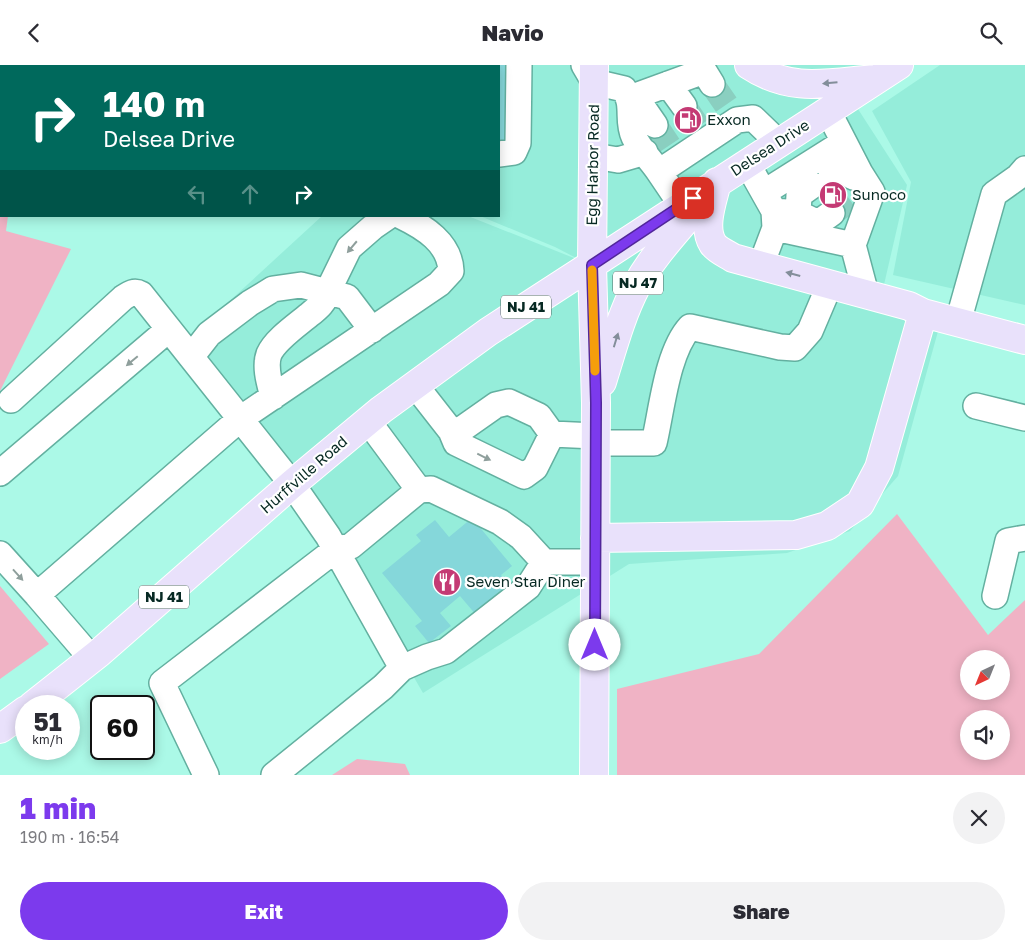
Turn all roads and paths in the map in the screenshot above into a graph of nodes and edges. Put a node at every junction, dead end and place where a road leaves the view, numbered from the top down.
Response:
1 (519, 65) edge
2 (749, 65) edge
3 (591, 71) edge
4 (889, 72) edge
5 (690, 89) dead end
6 (633, 97) junction
7 (828, 111) junction
8 (655, 125) tunnel mouth
9 (844, 142) junction
10 (779, 143) junction
11 (645, 152) junction
12 (500, 155) edge
13 (594, 157) junction
14 (670, 160) junction
15 (747, 163) junction
16 (1025, 169) edge
17 (717, 183) junction
18 (840, 187) junction
19 (682, 206) junction
20 (778, 211) junction
21 (388, 217) edge
22 (410, 220) edge
23 (853, 245) junction
24 (592, 265) junction
25 (761, 265) junction
26 (830, 284) junction
27 (328, 291) junction
28 (866, 294) junction
29 (922, 313) junction
30 (958, 322) junction
31 (169, 329) junction
32 (372, 329) junction
33 (1025, 340) edge
34 (191, 357) junction
35 (414, 385) junction
36 (273, 397) junction
37 (12, 400) dead end
38 (596, 403) junction
39 (976, 406) dead end
40 (240, 419) junction
41 (1025, 419) edge
42 (368, 421) junction
43 (451, 431) junction
44 (552, 434) junction
45 (596, 439) junction
46 (0, 473) edge
47 (292, 484) junction
48 (419, 490) junction
49 (1025, 538) edge
50 (335, 550) junction
51 (595, 550) junction
52 (0, 554) edge
53 (544, 562) junction
54 (37, 595) junction
55 (995, 596) dead end
56 (92, 659) junction
57 (402, 669) junction
58 (46, 695) edge
59 (15, 718) edge
60 (0, 729) edge
61 (206, 775) edge
62 (274, 775) edge
63 (594, 775) edge

1 - 12 lane
4 -> 2 main road
3 - 6 lane
3 - 13 main road, Egg Harbor Road
4 - 7 main road, Delsea Drive / NJ 47
5 - 6 lane
6 - 8 lane
6 - 11 lane
7 - 9 lane
7 - 10 main road, Delsea Drive / NJ 47
9 - 18 lane
9 - 20 lane
10 - 14 lane
10 - 15 main road, Delsea Drive / NJ 47
11 - 13 lane
11 - 14 lane
13 - 24 main road, Egg Harbor Road
14 - 19 lane
15 - 17 main road, Delsea Drive / NJ 47
15 - 20 lane
16 - 30 lane
17 - 19 main road, Delsea Drive / NJ 47
17 - 25 main road
38 -> 17 main road, NJ 47
18 - 20 lane
18 - 20 lane
18 - 23 lane
19 - 24 main road, Delsea Drive / NJ 47
20 - 23 lane
20 - 25 lane
21 -> 27 lane
22 - 32 lane
23 - 28 lane
24 - 35 main road, Hurffville Road / NJ 41
24 - 38 main road, NJ 47
26 -> 25 main road
26 - 28 main road
26 - 45 lane
27 - 32 lane
27 - 34 lane
27 - 36 lane
28 - 29 main road
29 - 30 main road
29 - 51 main road
30 - 33 main road
31 - 34 lane
31 - 37 lane
31 -> 46 lane
32 - 36 lane
34 - 40 lane
35 - 42 main road, Hurffville Road / NJ 41
35 - 43 lane
36 - 40 lane
38 - 45 main road, NJ 47
39 - 41 lane
40 - 47 lane
40 - 54 lane
42 - 47 main road, Hurffville Road / NJ 41
42 - 48 lane
43 - 44 lane
43 -> 44 lane
44 - 45 lane
45 - 51 main road, NJ 47
47 - 50 lane
47 - 56 main road, Hurffville Road / NJ 41
48 - 50 lane
48 - 53 lane
49 - 55 lane
50 - 57 lane
50 - 61 lane
51 - 53 lane
51 - 63 main road, NJ 47
52 -> 54 lane
53 - 57 lane
54 - 56 lane
56 - 58 main road, Hurffville Road / NJ 41
57 - 62 lane
59 - 60 main road

